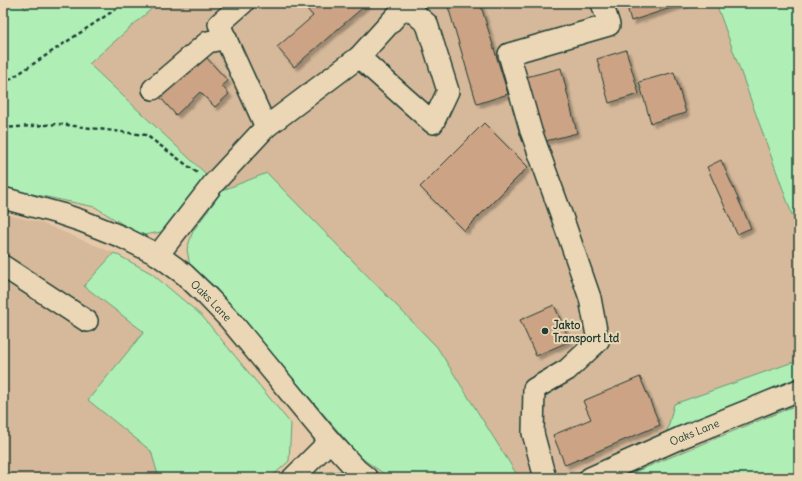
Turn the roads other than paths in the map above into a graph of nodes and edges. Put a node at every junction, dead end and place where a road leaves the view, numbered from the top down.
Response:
1 (243, 3) edge
2 (602, 3) edge
3 (406, 4) edge
4 (226, 38) junction
5 (359, 57) junction
6 (153, 89) dead end
7 (266, 127) junction
8 (3, 198) edge
9 (158, 256) junction
10 (3, 266) edge
11 (87, 321) dead end
12 (799, 390) edge
13 (330, 441) junction
14 (293, 478) edge
15 (367, 478) edge
16 (545, 478) edge
17 (590, 478) edge

1 - 4 street
2 - 16 street
3 - 5 street
3 - 5 street
4 - 6 street
4 - 7 street
5 - 7 street
7 - 9 street
8 - 9 street, Oaks Lane
9 - 13 street, Oaks Lane
10 - 11 street
12 - 17 street, Oaks Lane
13 - 14 street
13 - 15 street, Oaks Lane

